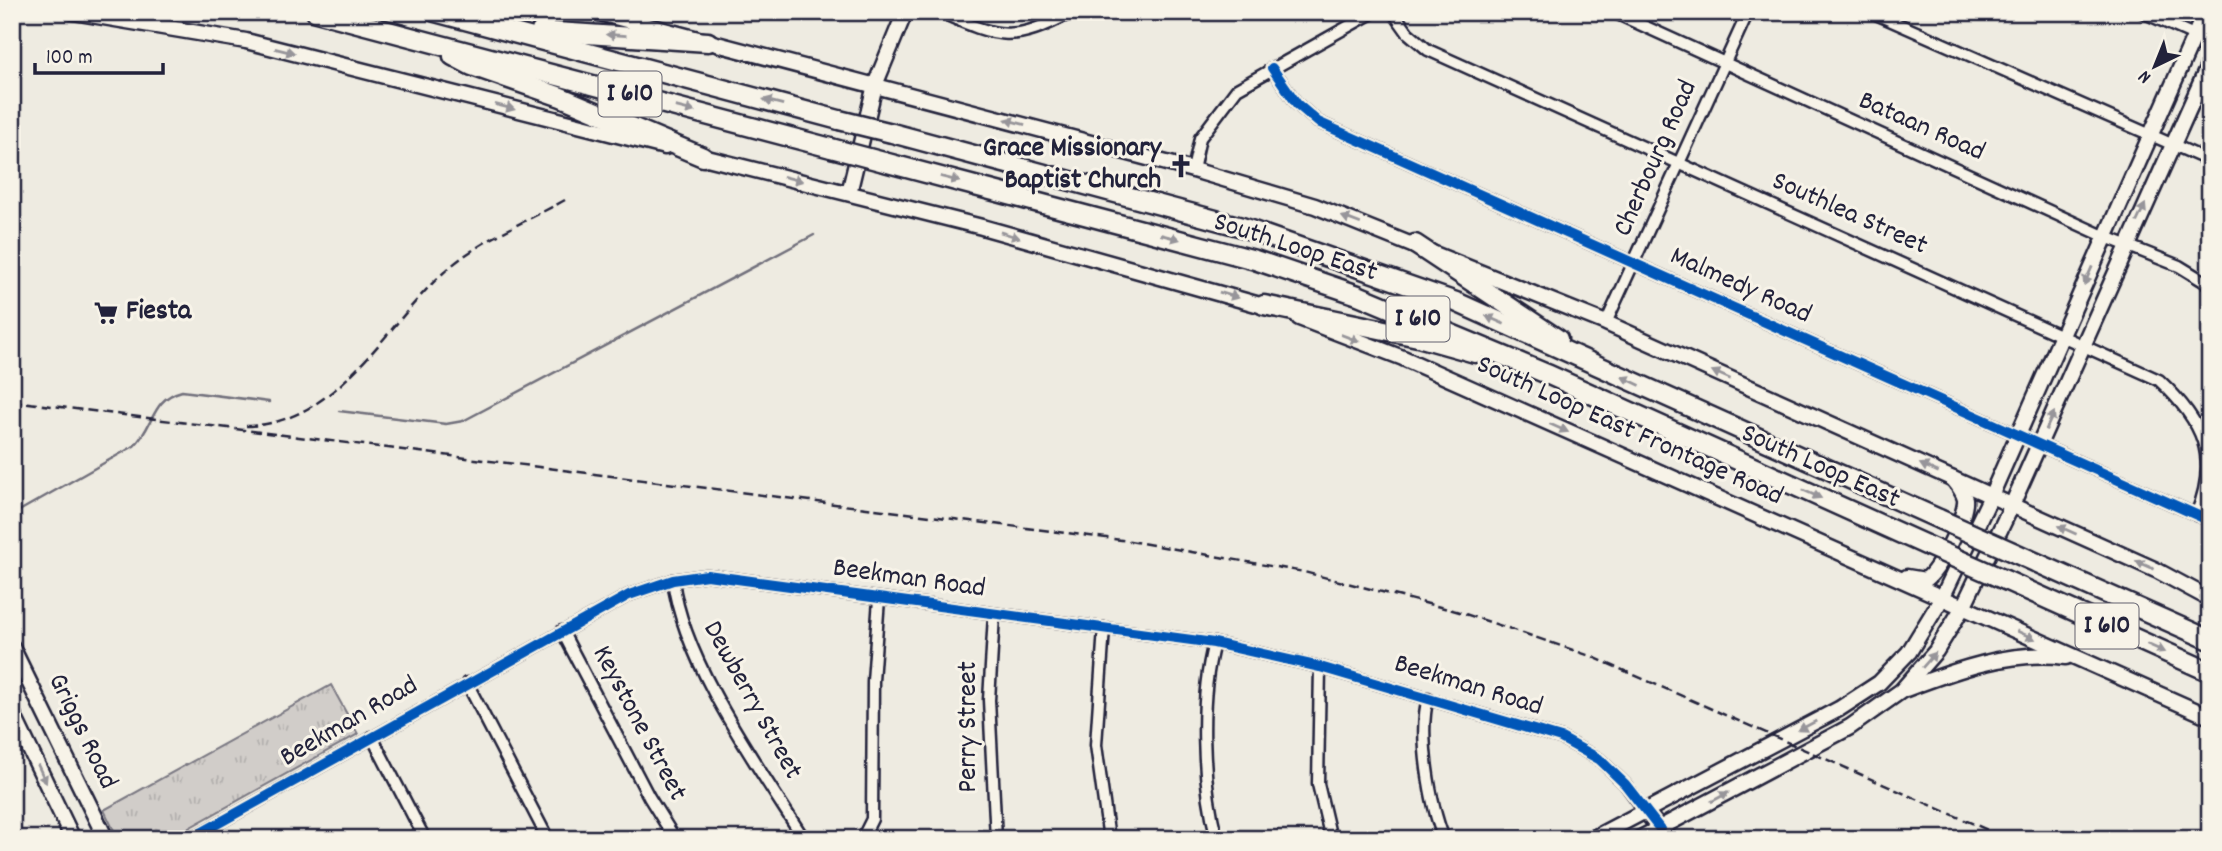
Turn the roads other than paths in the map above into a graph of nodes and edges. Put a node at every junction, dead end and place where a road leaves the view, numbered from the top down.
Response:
1 (73, 12) edge
2 (316, 12) edge
3 (435, 12) edge
4 (596, 12) edge
5 (905, 12) edge
6 (940, 12) edge
7 (1072, 12) edge
8 (1374, 12) edge
9 (1393, 12) edge
10 (1613, 12) edge
11 (1748, 12) edge
12 (1871, 12) edge
13 (2142, 12) edge
14 (2205, 12) edge
15 (500, 28) junction
16 (2203, 39) edge
17 (429, 42) junction
18 (708, 42) junction
19 (2210, 62) edge
20 (1724, 65) junction
21 (1272, 68) junction
22 (875, 85) junction
23 (2152, 136) junction
24 (2172, 145) junction
25 (703, 157) junction
26 (2210, 161) edge
27 (1681, 164) junction
28 (1193, 170) junction
29 (849, 193) junction
30 (2106, 237) junction
31 (1415, 244) junction
32 (2126, 245) junction
33 (1634, 264) junction
34 (2210, 285) edge
35 (1264, 305) junction
36 (1606, 323) junction
37 (2061, 335) junction
38 (2084, 346) junction
39 (1602, 368) junction
40 (1547, 374) junction
41 (2018, 436) junction
42 (2039, 445) junction
43 (1953, 480) junction
44 (1991, 496) junction
45 (2012, 506) junction
46 (2196, 515) junction
47 (2210, 521) edge
48 (1825, 546) junction
49 (673, 580) junction
50 (879, 598) junction
51 (1942, 598) junction
52 (2210, 599) edge
53 (1964, 607) junction
54 (994, 615) junction
55 (1104, 628) junction
56 (562, 631) junction
57 (2210, 640) edge
58 (1214, 643) junction
59 (12, 647) edge
60 (2088, 661) junction
61 (1320, 667) junction
62 (2210, 673) edge
63 (467, 683) junction
64 (1901, 691) junction
65 (1428, 698) junction
66 (1839, 709) junction
67 (12, 712) edge
68 (2210, 717) edge
69 (1850, 727) junction
70 (17, 733) edge
71 (372, 737) junction
72 (1774, 744) junction
73 (1785, 762) junction
74 (1645, 811) junction
75 (1664, 834) edge
76 (73, 839) edge
77 (106, 839) edge
78 (190, 839) edge
79 (425, 839) edge
80 (548, 839) edge
81 (675, 839) edge
82 (804, 839) edge
83 (862, 839) edge
84 (996, 839) edge
85 (1109, 839) edge
86 (1217, 839) edge
87 (1331, 839) edge
88 (1444, 839) edge
89 (1592, 839) edge
90 (1639, 839) edge

1 -> 25 main road, South Loop East Frontage Road
2 - 17 highway, South Loop East / I 610
3 - 15 highway, South Loop East / I 610
4 - 18 main road
5 - 22 main road
6 - 7 street
8 - 21 street
9 - 27 street, Southlea Street
10 - 20 street, Bataan Road
11 - 20 street, Cherbourg Road
12 - 23 street
13 - 16 street
14 - 16 main road
18 -> 15 highway
39 -> 15 highway, South Loop East / I 610, bridge
16 - 23 main road
17 - 25 highway
17 -> 40 highway, South Loop East / I 610, bridge
18 - 22 main road
19 - 24 main road
20 - 27 street, Cherbourg Road
20 - 30 street, Bataan Road
21 - 28 street
21 - 33 street, Malmedy Road
28 -> 22 main road
22 - 29 main road
23 - 24 street
23 - 30 main road
24 - 26 street
32 -> 24 main road
25 -> 29 main road, South Loop East Frontage Road
27 - 33 street, Cherbourg Road
27 - 37 street, Southlea Street
31 -> 28 main road
29 -> 35 main road, South Loop East Frontage Road
30 - 32 street, Bataan Road
30 -> 37 main road
31 - 36 main road
31 - 39 highway
32 - 34 street, Bataan Road
32 - 38 main road
33 - 36 street, Cherbourg Road
33 - 41 street, Malmedy Road
35 - 40 highway
35 -> 48 main road, South Loop East Frontage Road
43 -> 36 main road
37 - 38 street, Southlea Street
37 - 41 main road
42 -> 38 main road
38 - 46 street, Southlea Street
57 -> 39 highway, South Loop East / I 610, bridge
40 -> 62 highway, South Loop East / I 610, bridge
41 - 42 street, Malmedy Road
41 - 44 main road
42 - 45 main road
42 - 46 street, Malmedy Road
43 - 44 main road
43 - 48 main road
44 - 45 main road
44 - 51 main road
52 -> 45 main road
45 - 53 main road
46 - 47 street, Malmedy Road
48 - 51 main road, South Loop East Frontage Road
49 - 50 street, Beekman Road
49 - 56 street, Beekman Road
49 - 82 street, Dewberry Street
50 - 54 street, Beekman Road
50 - 83 street
51 - 53 main road, South Loop East Frontage Road
51 - 66 main road
53 -> 60 main road, South Loop East Frontage Road
64 -> 53 main road
54 - 55 street, Beekman Road
54 - 84 street, Perry Street
55 - 58 street, Beekman Road
55 - 85 street
56 - 63 street, Beekman Road
56 - 81 street, Keystone Street
58 - 61 street, Beekman Road
58 - 86 street
59 - 77 main road, Griggs Road
60 - 64 main road
60 - 68 main road, South Loop East Frontage Road
61 - 65 street, Beekman Road
61 - 87 street
63 - 71 street, Beekman Road
63 - 80 street
64 - 69 main road
65 - 74 street, Beekman Road
65 - 88 street
66 - 69 main road
66 -> 72 main road
67 - 70 main road, Griggs Road
69 - 73 main road
70 -> 76 main road, Griggs Road
71 - 78 street, Beekman Road
71 - 79 street
72 - 73 main road
72 - 74 main road
75 -> 73 main road
74 - 75 main road
74 - 89 main road
75 - 90 main road

